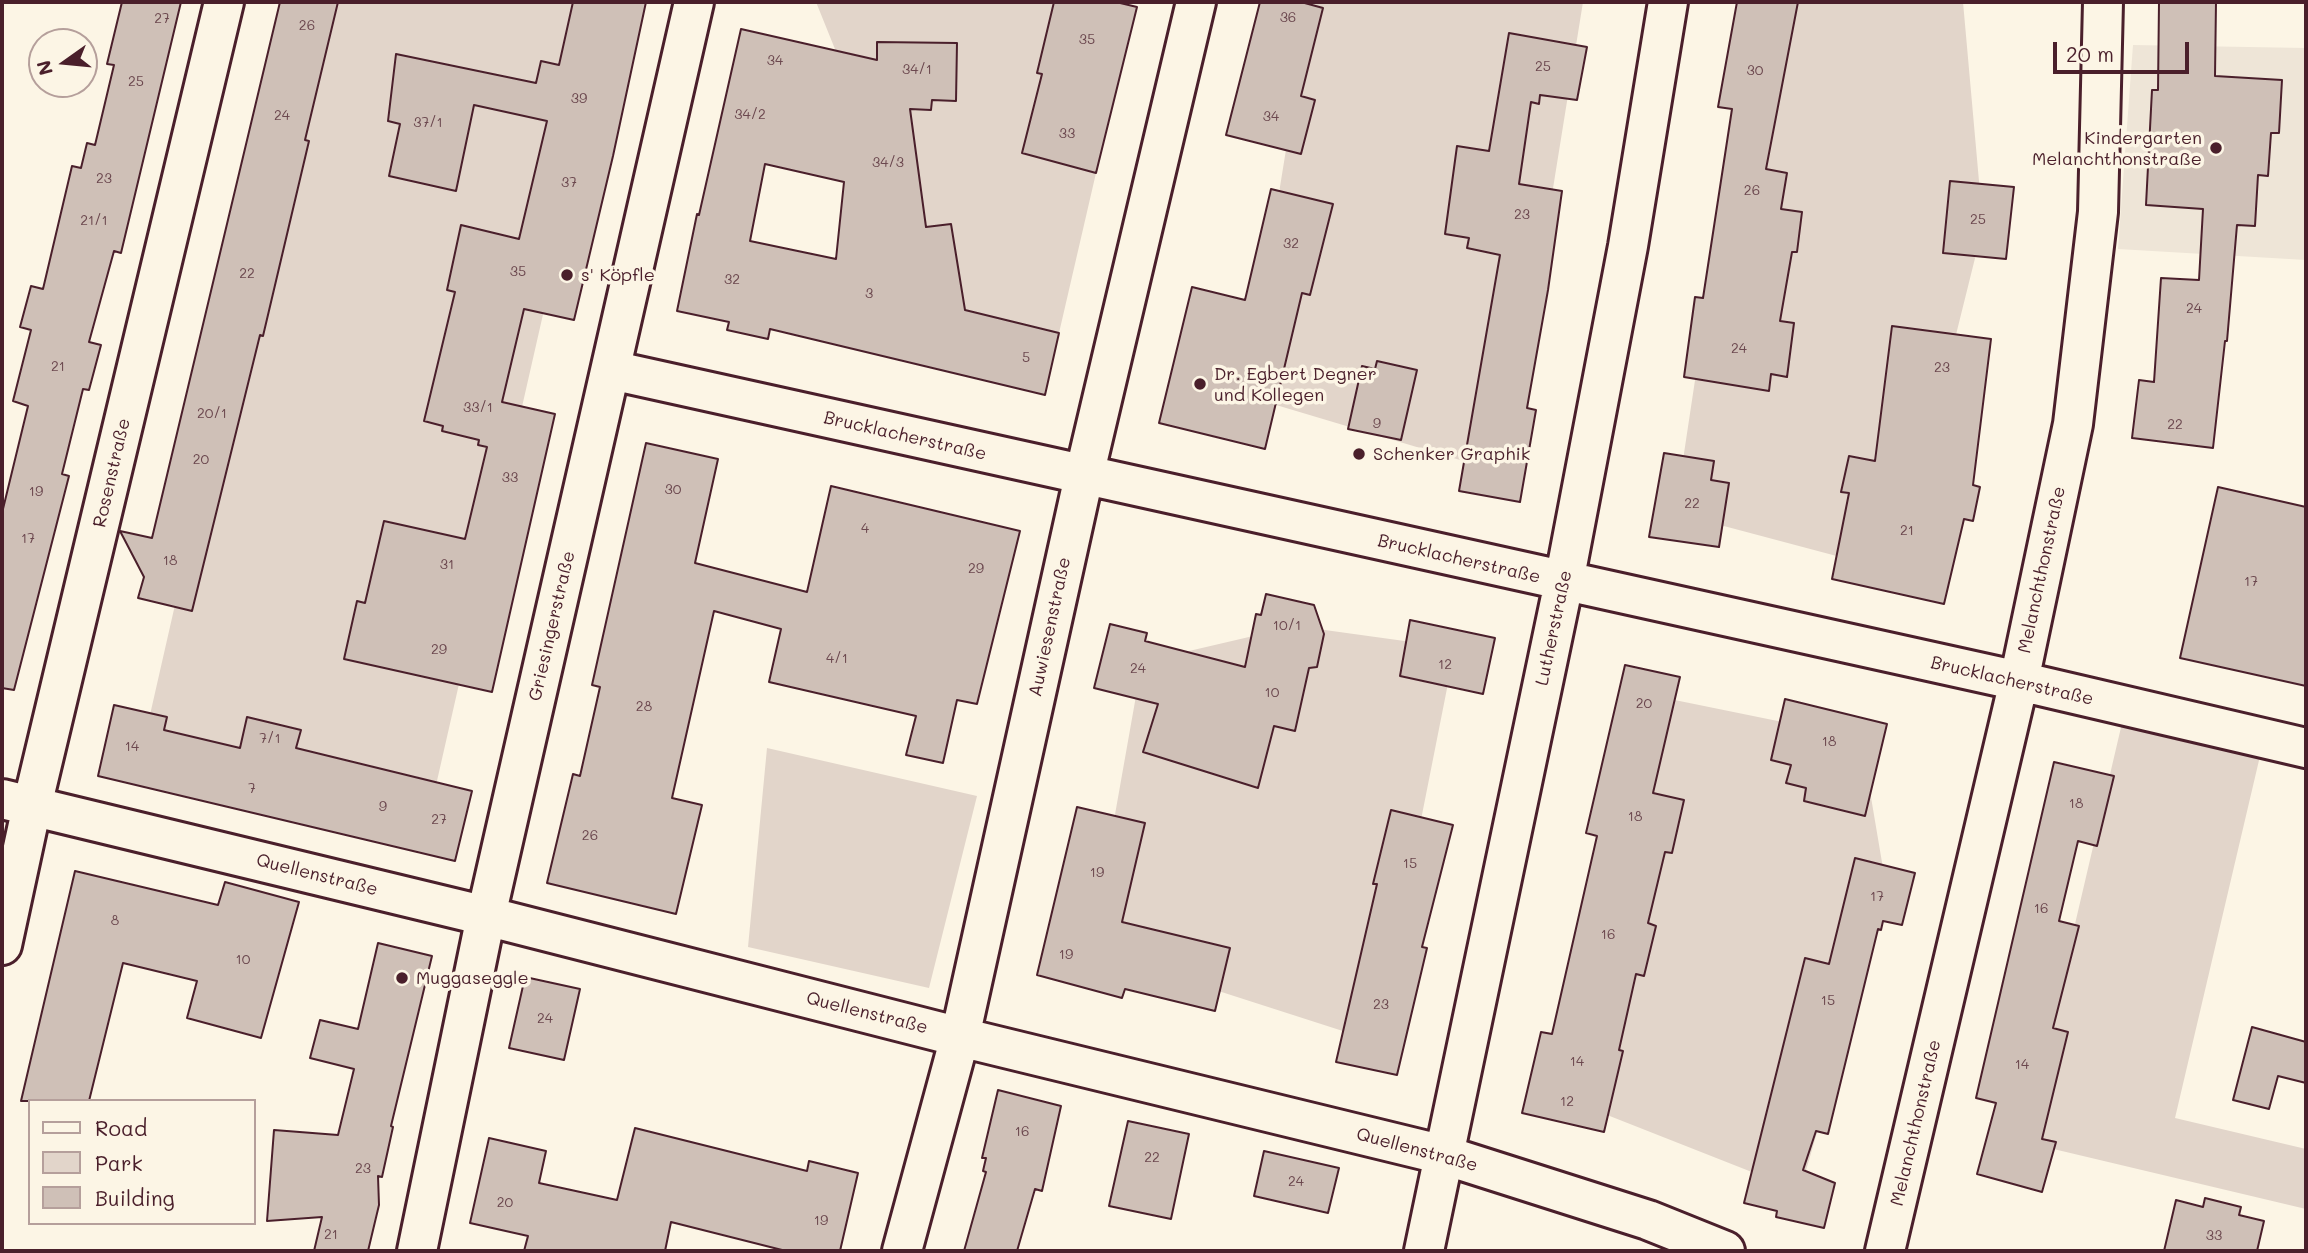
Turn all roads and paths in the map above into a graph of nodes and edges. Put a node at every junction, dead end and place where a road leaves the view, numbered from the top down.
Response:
1 (224, 2) edge
2 (694, 2) edge
3 (1196, 2) edge
4 (1668, 2) edge
5 (2103, 2) edge
6 (611, 370) junction
7 (1084, 476) junction
8 (1564, 582) junction
9 (2019, 681) junction
10 (2306, 748) edge
11 (17, 803) edge
12 (486, 916) junction
13 (2, 945) edge
14 (960, 1037) junction
15 (1444, 1155) junction
16 (417, 1251) edge
17 (902, 1251) edge
18 (1424, 1251) edge
19 (1725, 1251) edge
20 (1885, 1251) edge

1 - 11 street, Rosenstraße
2 - 6 street, Griesingerstraße
3 - 7 street, Auwiesenstraße
4 - 8 street, Lutherstraße
5 - 9 street, Melanchthonstraße
6 - 7 street, Brucklacherstraße
6 - 12 street, Griesingerstraße
7 - 8 street, Brucklacherstraße
7 - 14 street, Auwiesenstraße
8 - 9 street, Brucklacherstraße
8 - 15 street, Lutherstraße
9 - 10 street, Brucklacherstraße
9 - 20 street, Melanchthonstraße
11 - 12 street, Quellenstraße
11 - 13 street, Rosenstraße
12 - 14 street, Quellenstraße
12 - 16 street, Griesingerstraße
14 - 15 street, Quellenstraße
14 - 17 street, Auwiesenstraße
15 - 18 street, Lutherstraße
15 - 19 street, Quellenstraße

